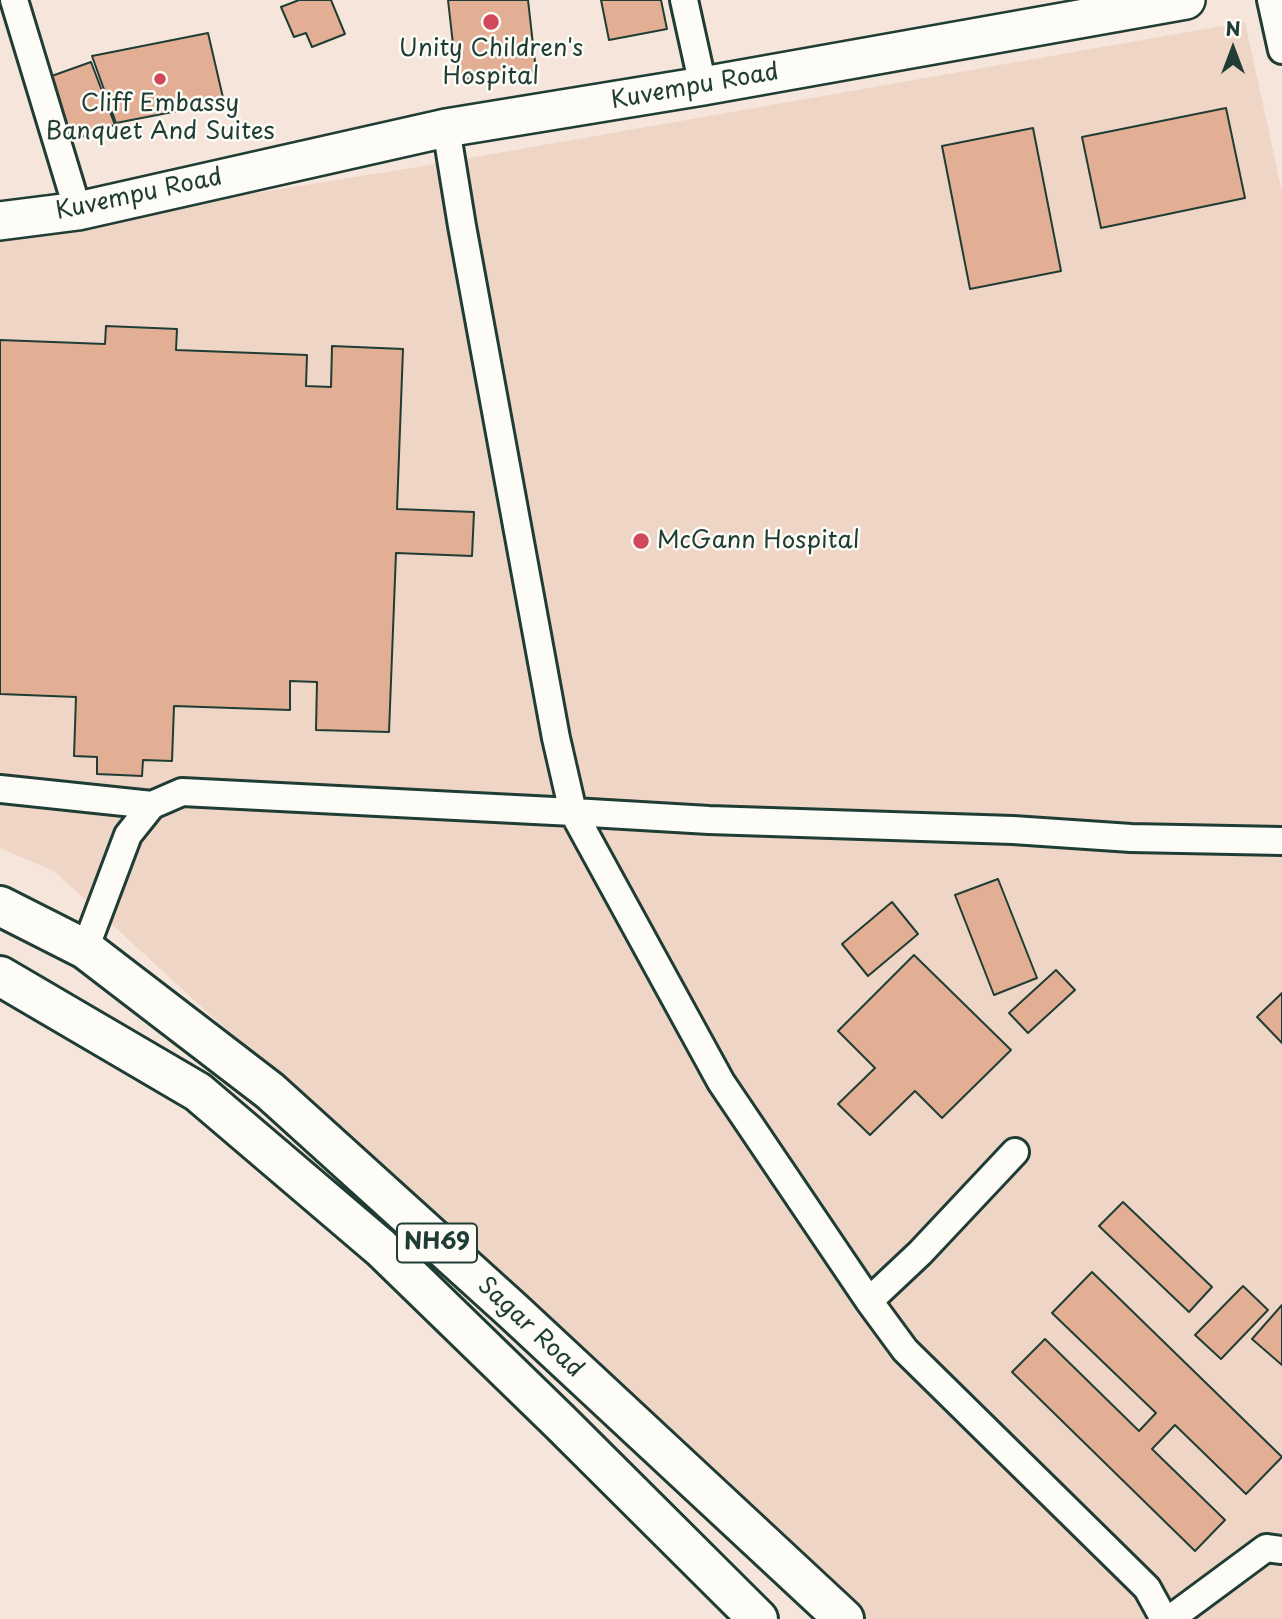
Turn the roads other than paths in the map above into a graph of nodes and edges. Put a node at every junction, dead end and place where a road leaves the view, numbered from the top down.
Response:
1 (13, 0) edge
2 (684, 0) edge
3 (1186, 0) edge
4 (1271, 0) edge
5 (1282, 50) edge
6 (703, 86) junction
7 (446, 128) junction
8 (78, 211) junction
9 (0, 221) edge
10 (0, 789) edge
11 (152, 805) junction
12 (573, 812) junction
13 (1282, 841) edge
14 (0, 906) edge
15 (85, 949) junction
16 (0, 976) edge
17 (1015, 1152) dead end
18 (869, 1301) junction
19 (1282, 1550) edge
20 (758, 1619) edge
21 (844, 1619) edge
22 (1164, 1619) edge
23 (1170, 1619) edge

1 - 8 street
2 - 6 street
3 - 6 main road, Kuvempu Road
4 - 5 street
6 - 7 main road, Kuvempu Road
7 - 8 main road, Kuvempu Road
7 - 12 street
8 - 9 main road, Kuvempu Road
10 - 11 street
11 - 12 street
11 - 15 street
12 - 13 street
12 - 18 street
14 - 15 highway, Sagar Road / NH69
15 - 21 highway, Sagar Road / NH69
16 - 20 highway, Sagar Road / NH69
17 - 18 street
18 - 22 street
19 - 23 street

